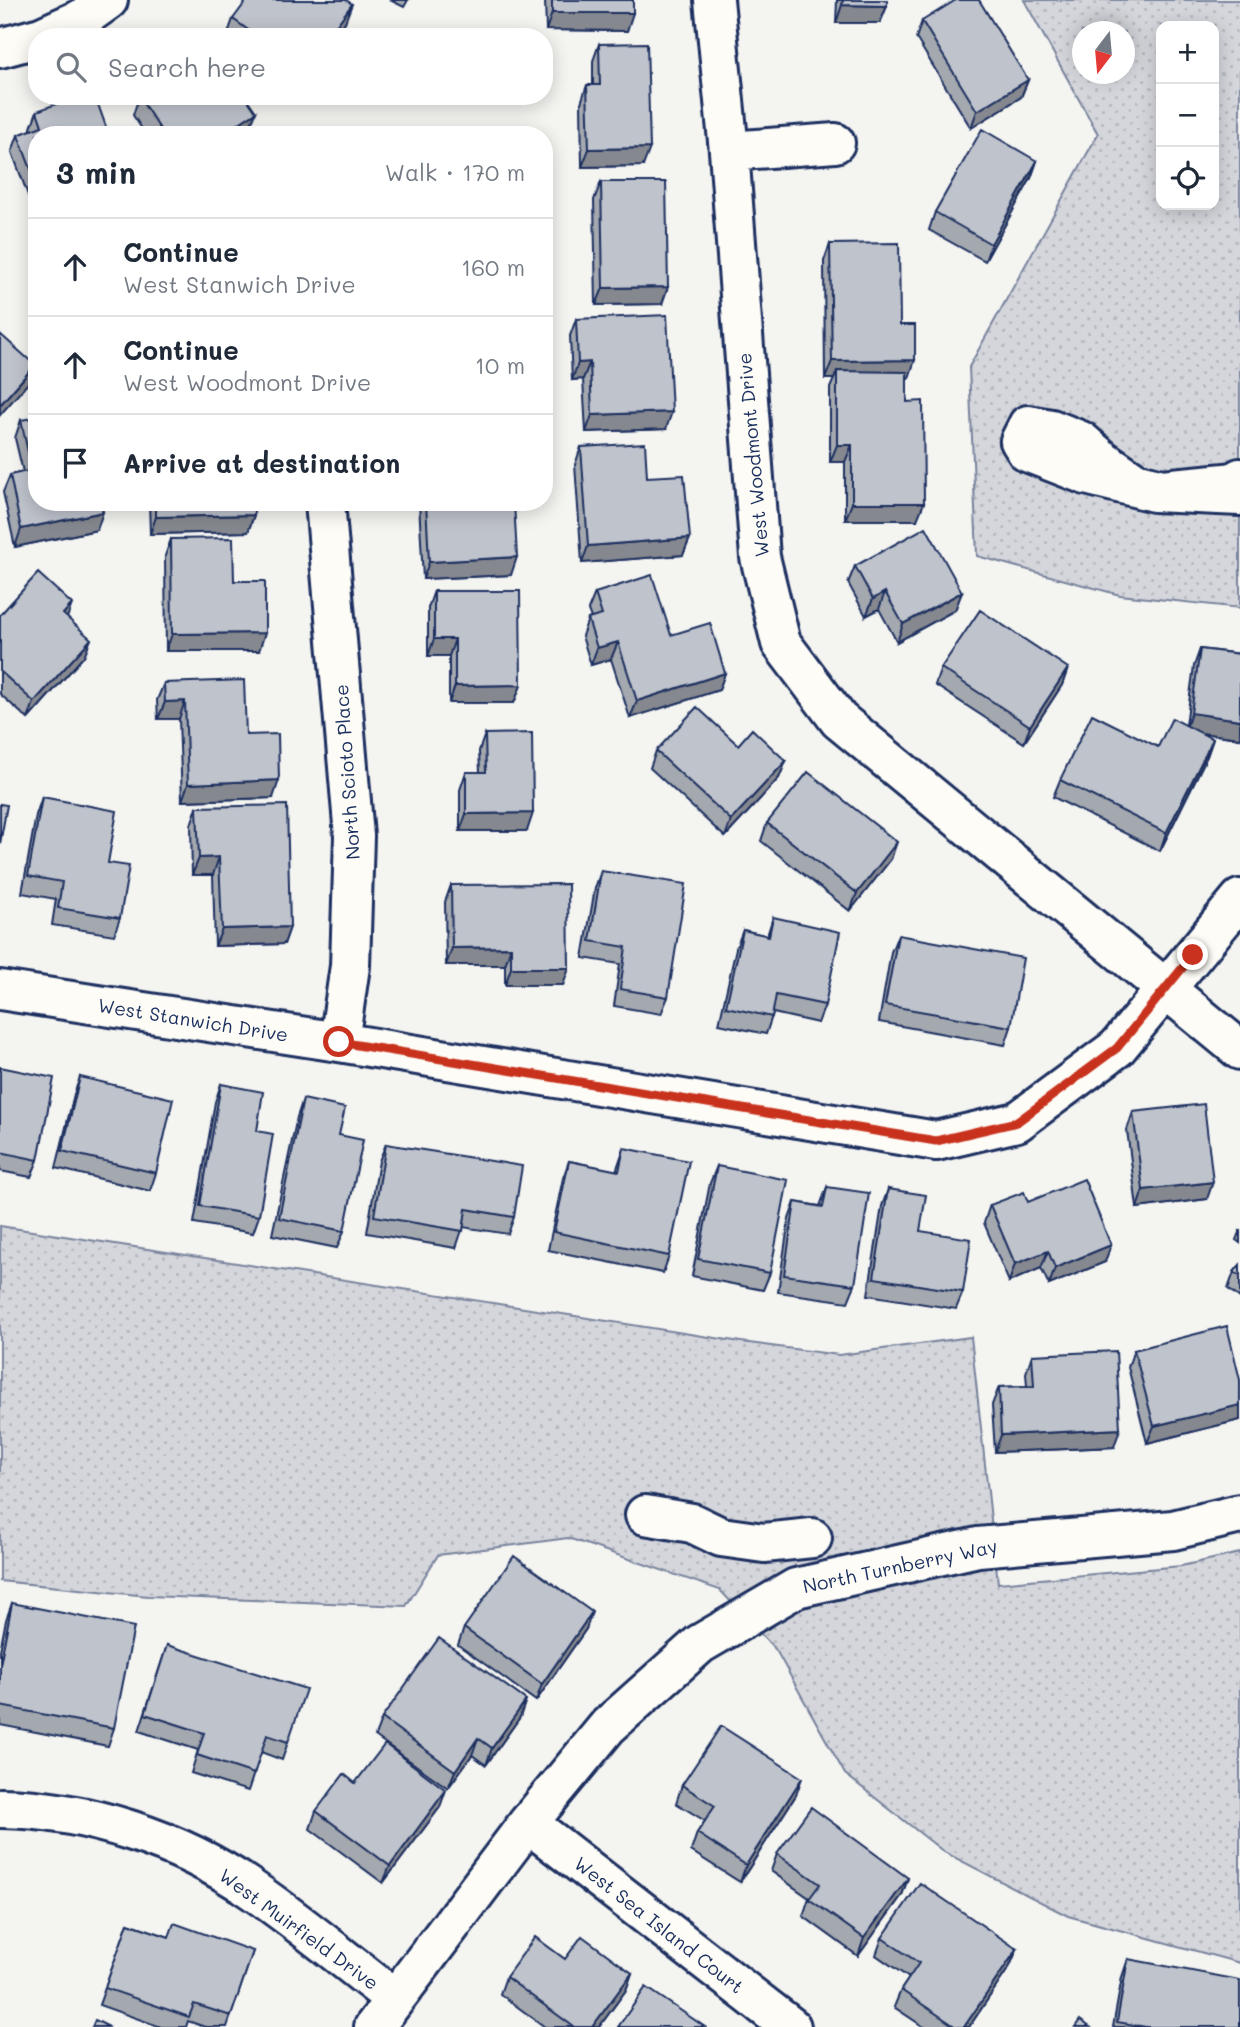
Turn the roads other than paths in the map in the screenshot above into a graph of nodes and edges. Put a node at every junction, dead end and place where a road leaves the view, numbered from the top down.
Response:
1 (108, 0) edge
2 (714, 0) edge
3 (60, 28) edge
4 (28, 40) edge
5 (0, 48) edge
6 (835, 143) dead end
7 (729, 151) junction
8 (1240, 478) edge
9 (1240, 496) edge
10 (326, 511) edge
11 (1240, 899) edge
12 (1165, 989) junction
13 (0, 990) edge
14 (339, 1042) junction
15 (1240, 1050) edge
16 (1240, 1514) edge
17 (645, 1515) dead end
18 (812, 1538) dead end
19 (0, 1808) edge
20 (528, 1823) junction
21 (385, 2013) edge
22 (791, 2027) edge

1 - 3 street
2 - 7 street, West Woodmont Drive
4 - 5 street
6 - 7 street
7 - 12 street, West Woodmont Drive
8 - 9 street
10 - 14 street, North Scioto Place
11 - 12 street
12 - 14 street, West Stanwich Drive
12 - 15 street, West Woodmont Drive
13 - 14 street, West Stanwich Drive
16 - 20 street, North Turnberry Way
17 - 18 street
19 - 21 street, West Muirfield Drive
20 - 21 street, North Turnberry Way
20 - 22 street, West Sea Island Court

